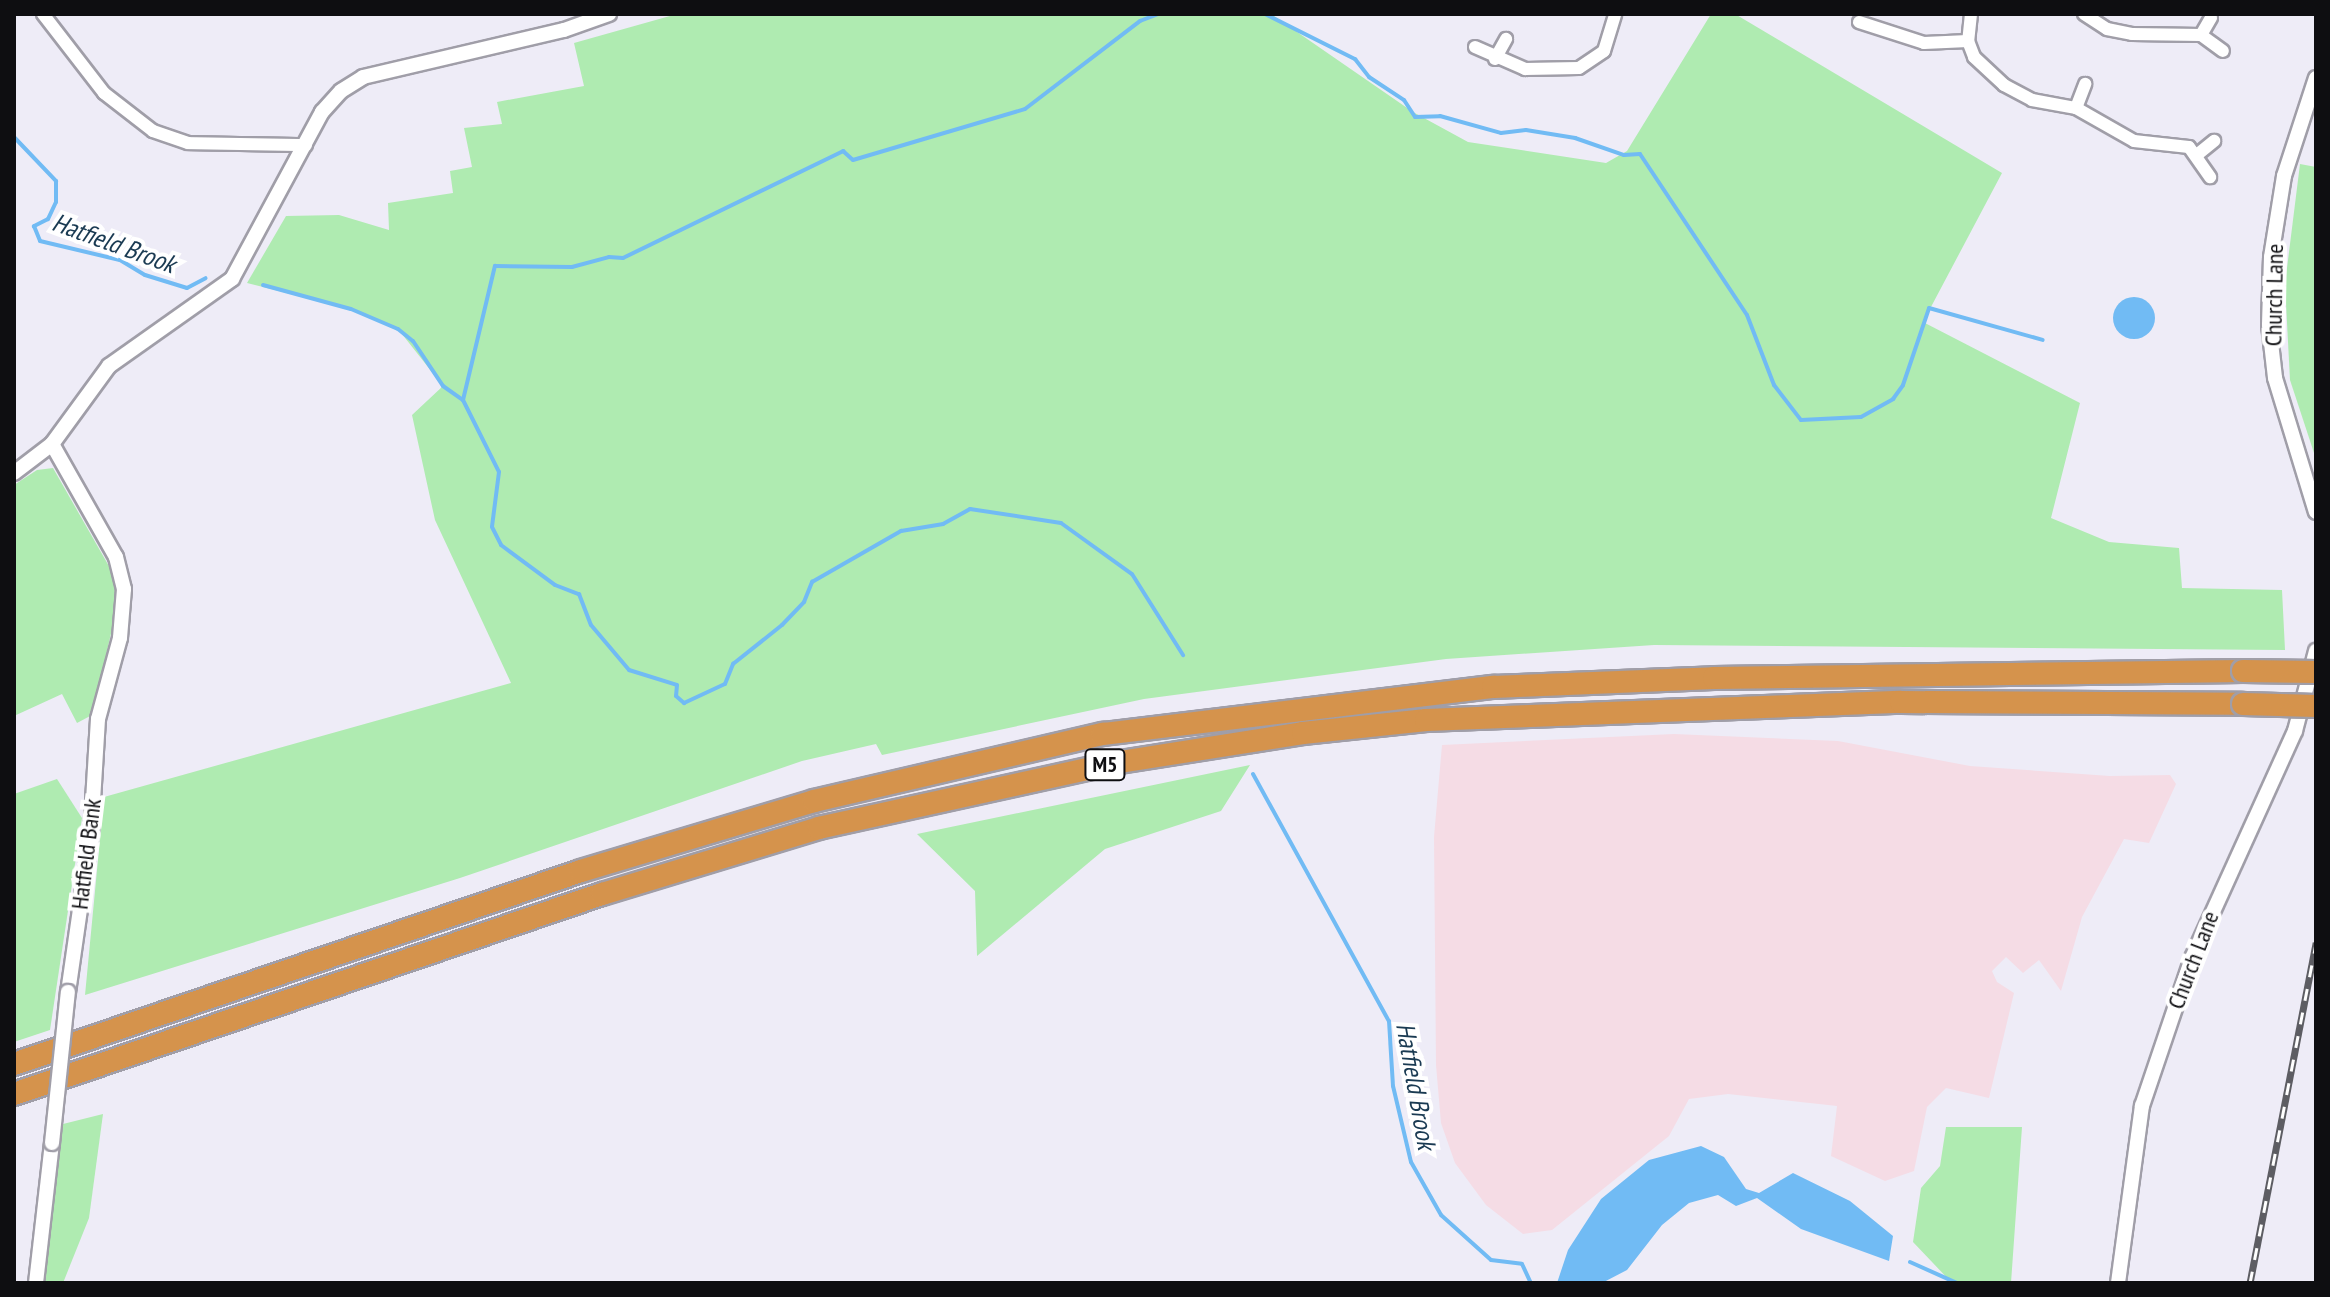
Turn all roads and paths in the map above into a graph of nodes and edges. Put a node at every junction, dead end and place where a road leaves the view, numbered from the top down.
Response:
1 (43, 14) edge
2 (609, 14) edge
3 (1615, 14) edge
4 (1971, 14) edge
5 (2084, 14) edge
6 (2211, 18) dead end
7 (1883, 20) edge
8 (1859, 22) dead end
9 (2201, 35) junction
10 (1506, 39) dead end
11 (1968, 41) junction
12 (1475, 47) dead end
13 (2223, 51) dead end
14 (1495, 59) junction
15 (2316, 78) edge
16 (2085, 84) dead end
17 (2076, 108) junction
18 (2214, 141) dead end
19 (306, 145) junction
20 (2198, 154) junction
21 (2210, 177) dead end
22 (52, 444) junction
23 (14, 473) edge
24 (2316, 512) edge
25 (2316, 651) edge
26 (2316, 672) edge
27 (2316, 706) edge
28 (14, 1064) edge
29 (14, 1094) edge
30 (36, 1283) edge
31 (2118, 1283) edge

1 - 19 street
2 - 19 street
3 - 14 street
4 - 11 street
5 - 9 street
6 - 9 street
7 - 8 street
7 - 11 street
9 - 13 street
10 - 14 street
11 - 17 street
12 - 14 street
15 - 24 street, Church Lane
16 - 17 street
17 - 20 street
18 - 20 street
19 - 22 street
20 - 21 street
22 - 23 street
22 - 30 street, Hatfield Bank, bridge
25 - 31 street, Church Lane
26 - 28 highway, M5, bridge
27 - 29 highway, M5, bridge

